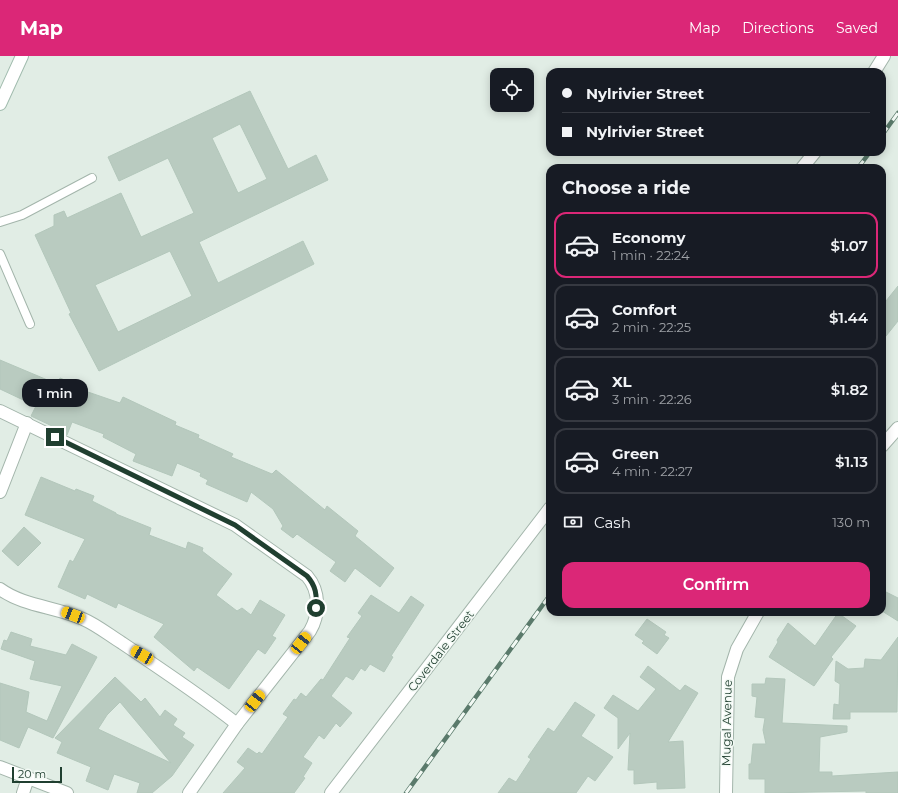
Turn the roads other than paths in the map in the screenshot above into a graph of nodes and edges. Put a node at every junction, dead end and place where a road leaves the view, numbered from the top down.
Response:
1 (22, 56) edge
2 (884, 56) edge
3 (876, 68) edge
4 (0, 104) edge
5 (812, 156) edge
6 (805, 164) edge
7 (92, 178) dead end
8 (0, 222) edge
9 (0, 254) edge
10 (30, 324) dead end
11 (0, 411) edge
12 (27, 423) junction
13 (898, 428) edge
14 (886, 442) edge
15 (0, 492) edge
16 (546, 513) edge
17 (0, 589) edge
18 (756, 616) edge
19 (237, 724) junction
20 (0, 767) edge
21 (28, 778) junction
22 (23, 793) edge
23 (67, 793) edge
24 (189, 793) edge
25 (330, 793) edge
26 (726, 793) edge

1 - 4 street
2 - 3 street
5 - 6 street
7 - 8 lane
9 - 10 lane
11 - 12 street
12 - 15 street
12 - 19 street
13 - 14 street
16 - 25 street, Coverdale Street
17 - 19 street
18 - 26 street, Mugal Avenue
19 - 24 street
20 - 21 street
21 - 22 street
21 - 23 street

